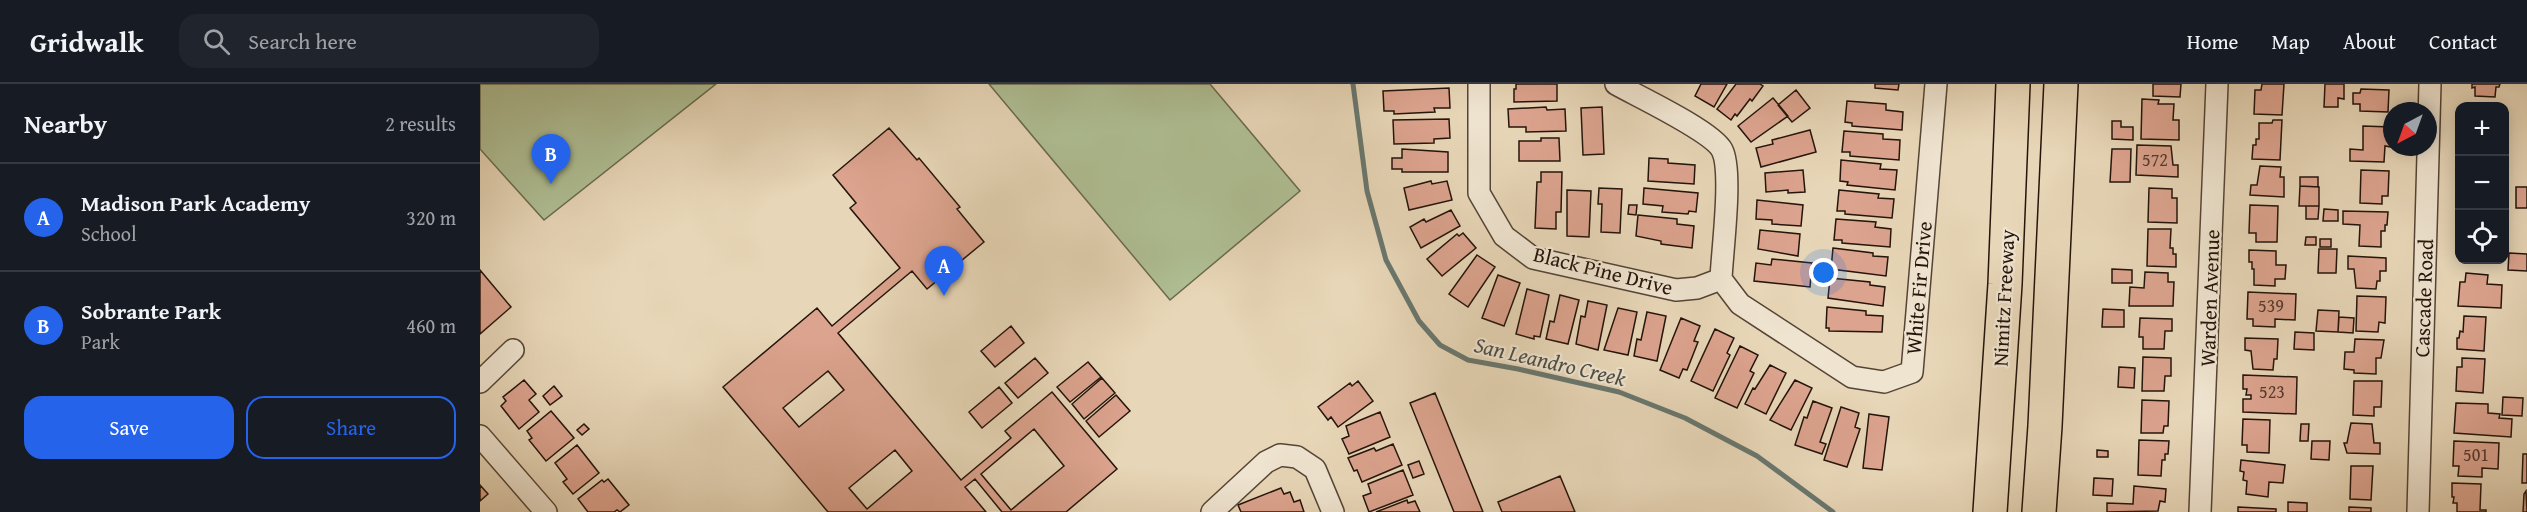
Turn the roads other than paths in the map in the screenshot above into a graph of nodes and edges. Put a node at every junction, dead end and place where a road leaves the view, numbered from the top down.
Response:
1 (1479, 84) edge
2 (1616, 84) edge
3 (1936, 84) edge
4 (2013, 84) edge
5 (2061, 84) edge
6 (2217, 84) edge
7 (2430, 84) edge
8 (1721, 279) junction
9 (513, 350) dead end
10 (480, 382) edge
11 (480, 436) edge
12 (546, 512) edge
13 (1212, 512) edge
14 (1333, 512) edge
15 (1990, 512) edge
16 (2039, 512) edge
17 (2200, 512) edge
18 (2418, 512) edge

1 - 8 street, Black Pine Drive
2 - 8 street
3 - 8 street, White Fir Drive
4 - 15 highway, Nimitz Freeway
5 - 16 highway
6 - 17 street, Warden Avenue
7 - 18 street, Cascade Road
9 - 10 street
11 - 12 street
13 - 14 street

